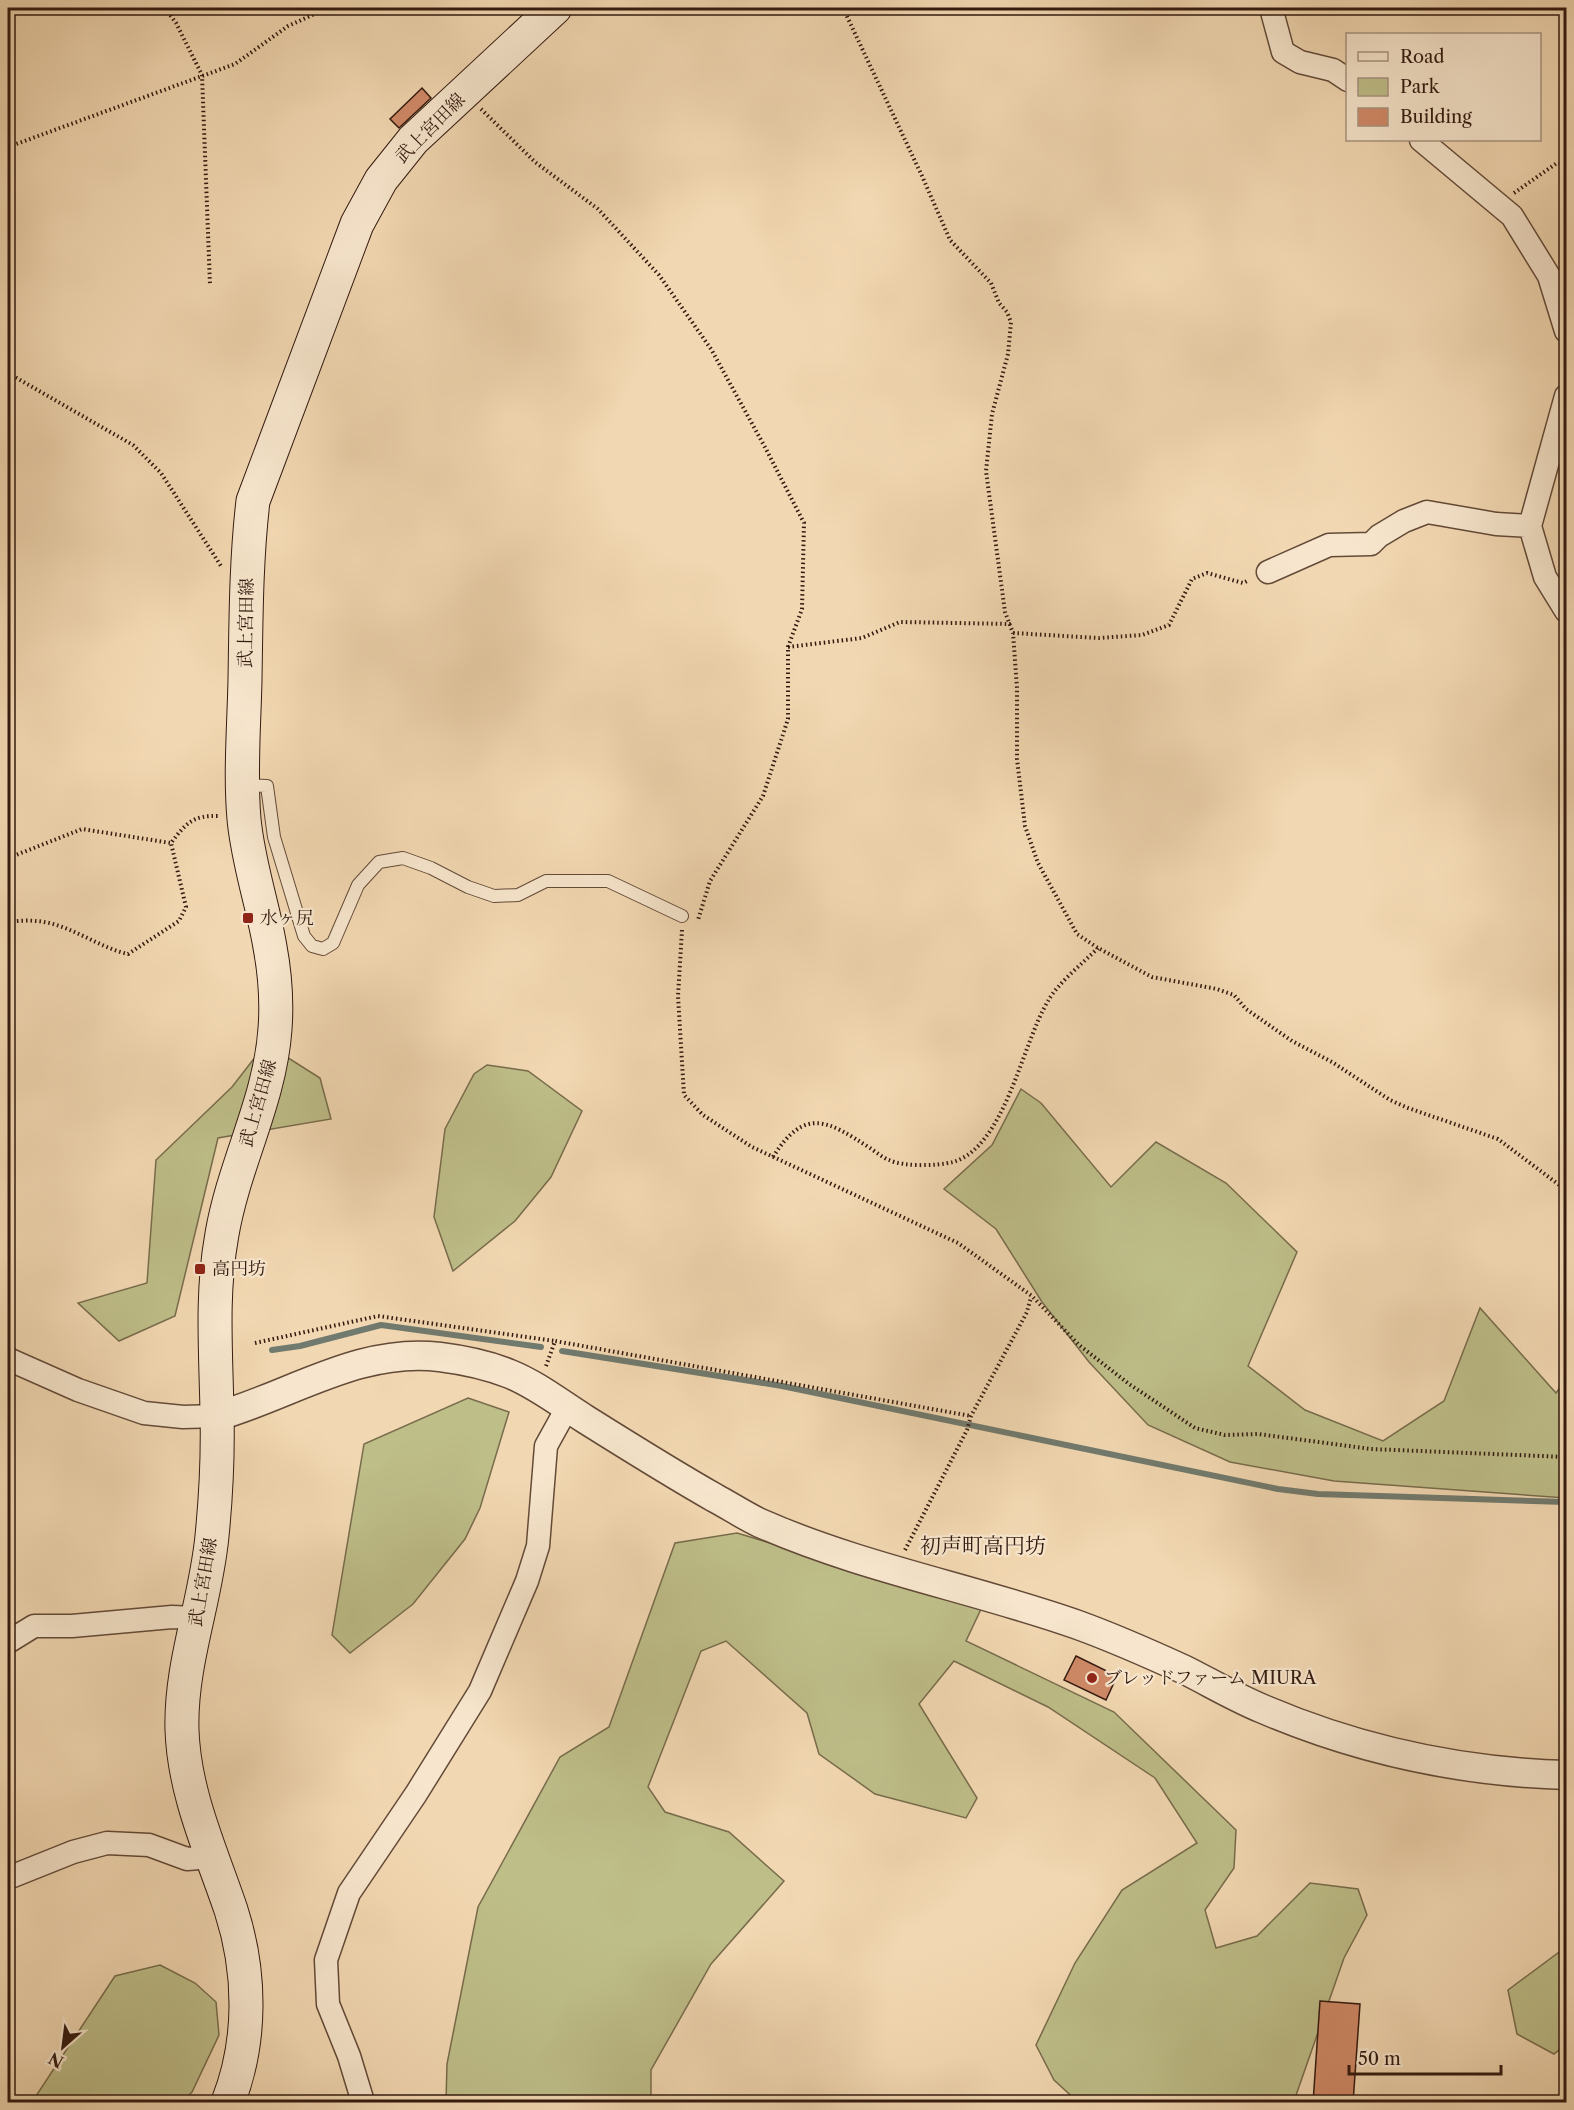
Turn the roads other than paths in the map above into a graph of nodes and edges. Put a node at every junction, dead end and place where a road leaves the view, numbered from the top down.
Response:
1 (555, 8) edge
2 (1271, 8) edge
3 (1346, 79) edge
4 (1422, 141) edge
5 (1566, 331) edge
6 (1566, 396) edge
7 (1530, 526) junction
8 (1268, 572) road end
9 (1566, 611) edge
10 (243, 785) junction
11 (682, 916) road end
12 (8, 1359) edge
13 (567, 1408) junction
14 (218, 1416) junction
15 (196, 1618) junction
16 (8, 1642) edge
17 (1566, 1775) edge
18 (212, 1857) junction
19 (8, 1878) edge
20 (228, 2103) edge
21 (363, 2103) edge

1 - 10 main road, 武上宮田線
2 - 3 street
4 - 5 street
6 - 7 street
7 - 8 street
7 - 9 street
10 - 11 lane
10 - 14 main road, 武上宮田線
12 - 14 street
13 - 14 street
13 - 17 street
13 - 21 street
14 - 15 main road, 武上宮田線
15 - 16 street
15 - 18 main road, 武上宮田線
18 - 19 street
18 - 20 main road, 武上宮田線

